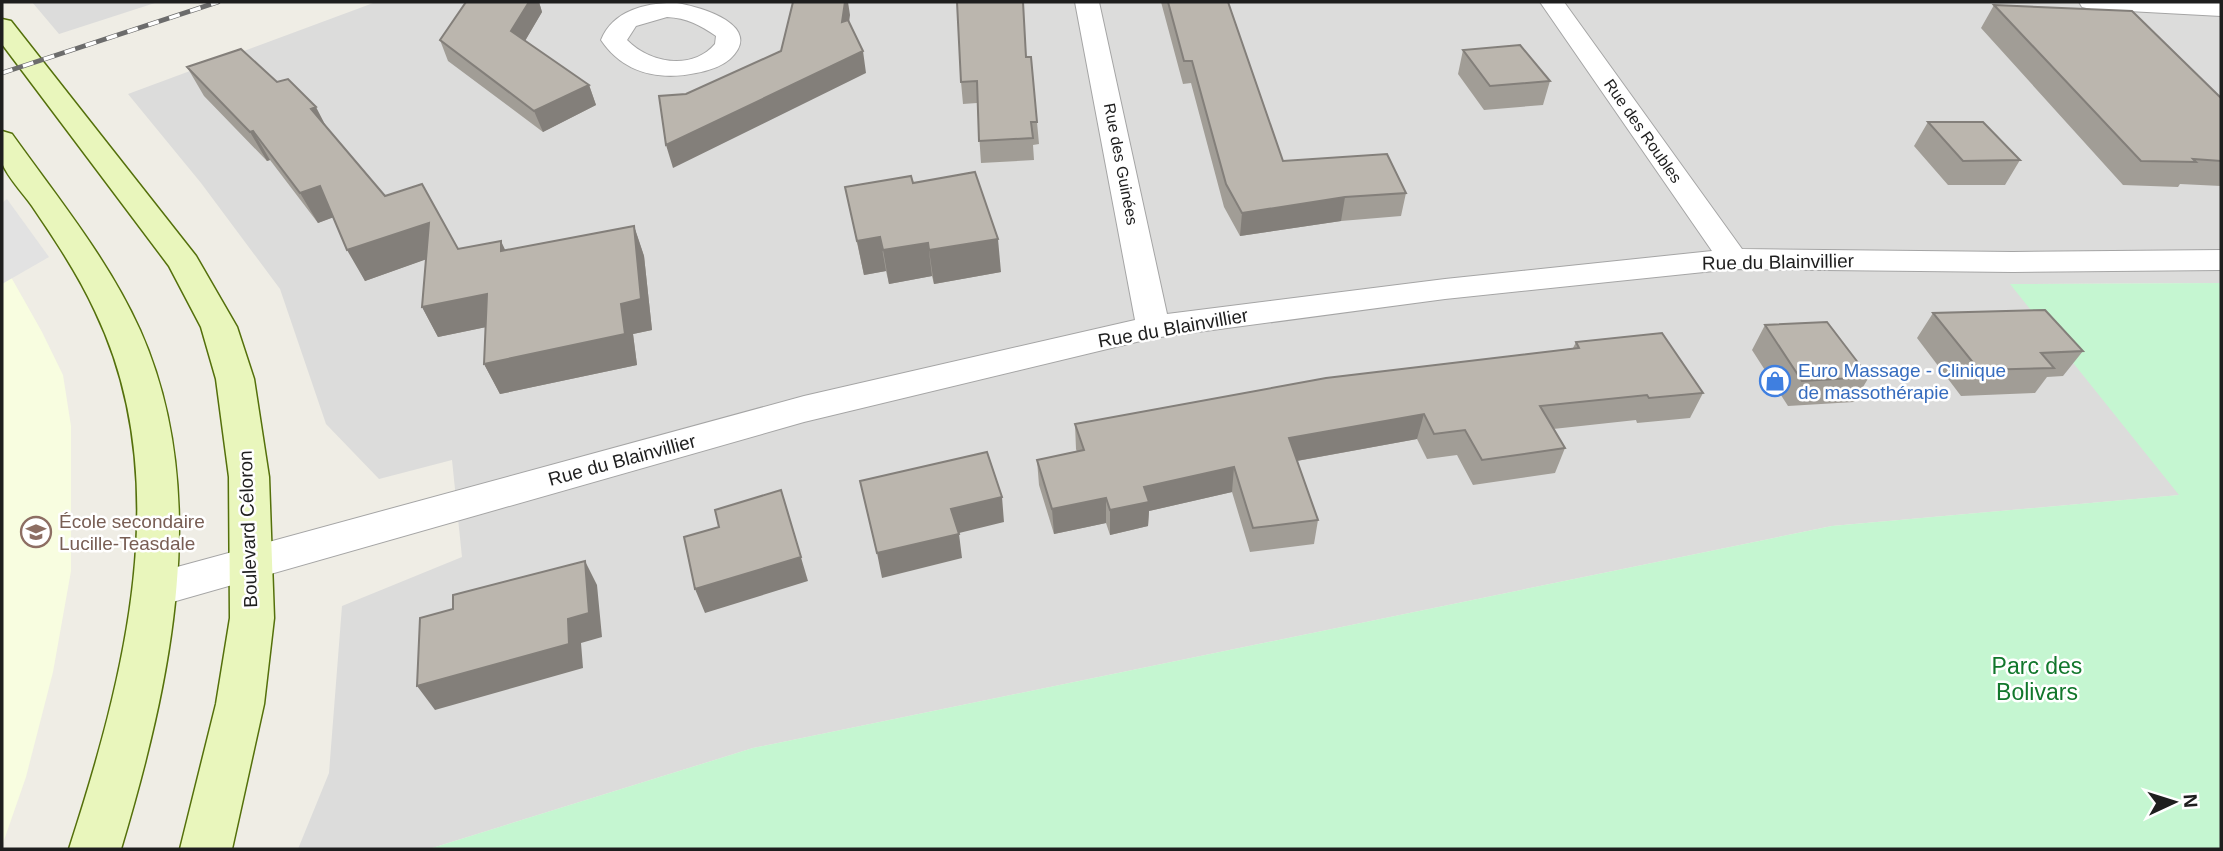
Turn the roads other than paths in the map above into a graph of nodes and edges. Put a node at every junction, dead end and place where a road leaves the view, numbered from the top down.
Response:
1 (1087, 2) edge
2 (1552, 2) edge
3 (2091, 2) edge
4 (2221, 9) edge
5 (2, 27) edge
6 (2, 140) edge
7 (1733, 260) junction
8 (2221, 260) edge
9 (1153, 327) junction
10 (251, 561) junction
11 (155, 590) junction
12 (95, 849) edge
13 (206, 849) edge

1 - 9 street, Rue des Guinées
2 - 7 street, Rue des Roubles
3 - 4 street
5 - 10 street, Boulevard Céloron
6 - 11 street
7 - 8 street, Rue du Blainvillier
7 - 9 street, Rue du Blainvillier
9 - 10 street, Rue du Blainvillier
10 - 11 street, Rue du Blainvillier
10 - 13 street, Boulevard Céloron
11 - 12 street

